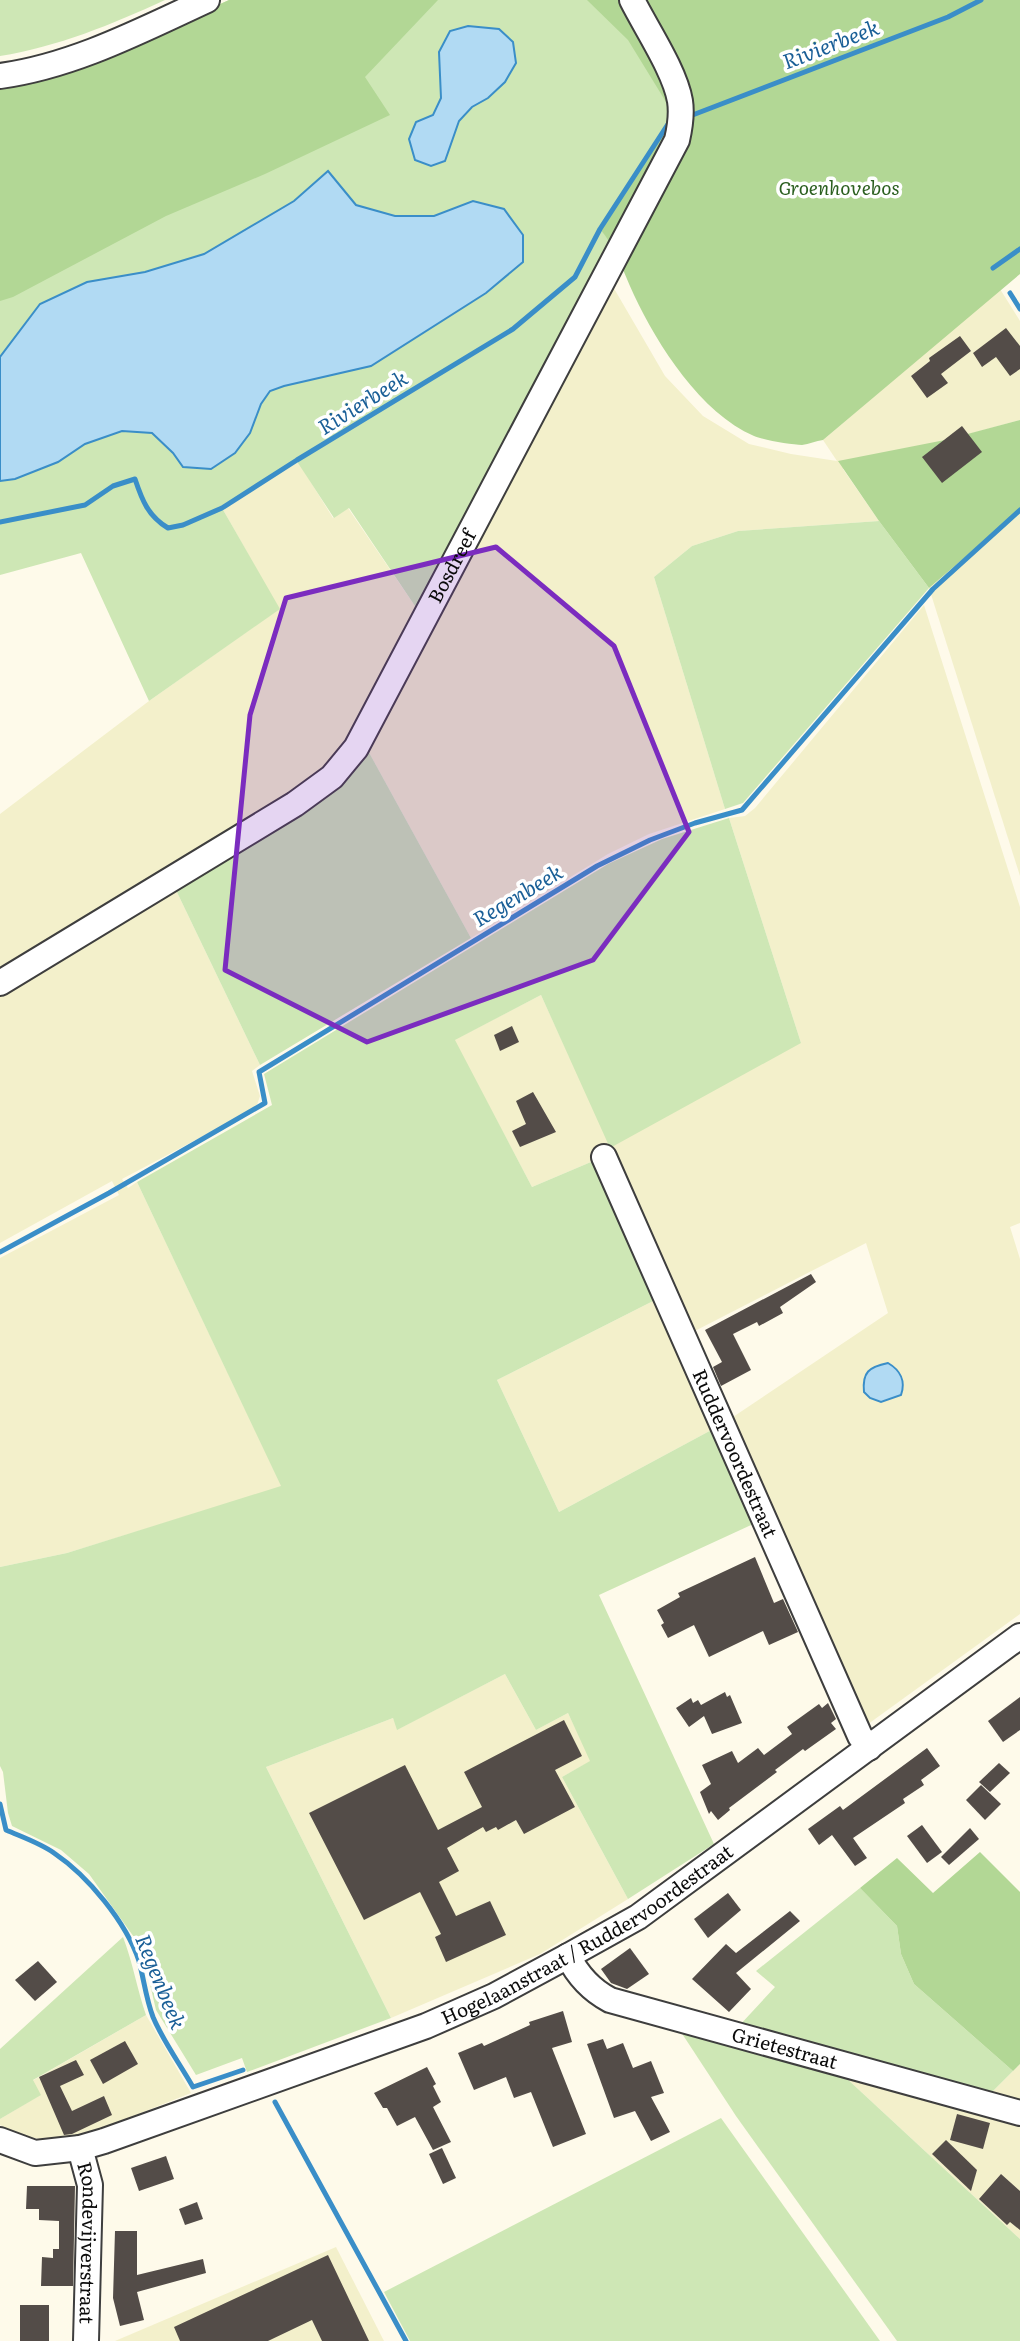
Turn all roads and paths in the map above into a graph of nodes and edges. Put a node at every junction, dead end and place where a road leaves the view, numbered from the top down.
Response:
1 (207, 0) edge
2 (632, 0) edge
3 (0, 76) edge
4 (0, 983) edge
5 (604, 1157) dead end
6 (1020, 1636) edge
7 (869, 1748) junction
8 (568, 1956) junction
9 (1020, 2113) edge
10 (0, 2140) edge
11 (92, 2144) junction
12 (86, 2341) edge

1 - 3 street
2 - 4 street, Bosdreef
5 - 7 street, Ruddervoordestraat
6 - 7 street, Hogelaanstraat / Ruddervoordestraat
7 - 8 street, Hogelaanstraat / Ruddervoordestraat
8 - 9 street, Grietestraat
8 - 11 street, Hogelaanstraat / Ruddervoordestraat
10 - 11 street
11 - 12 street, Rondevijverstraat

